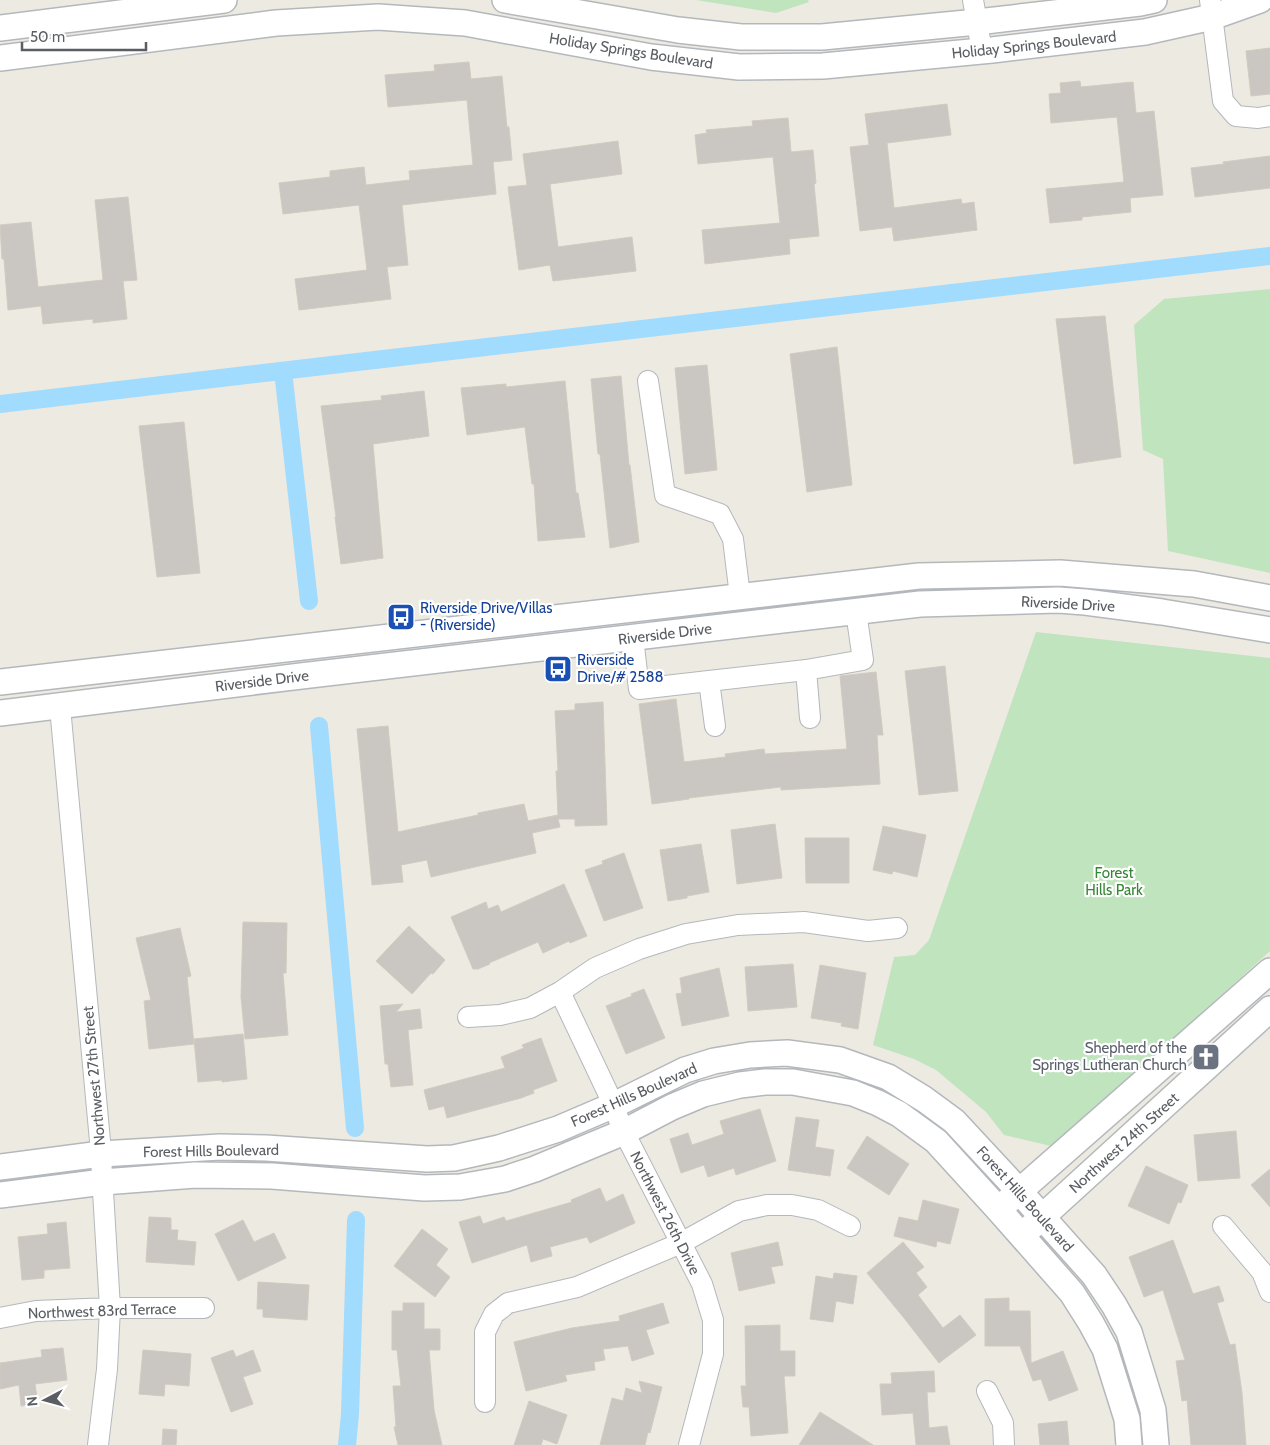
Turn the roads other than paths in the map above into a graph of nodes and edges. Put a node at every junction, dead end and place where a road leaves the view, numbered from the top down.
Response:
1 (224, 0) edge
2 (232, 0) edge
3 (505, 0) edge
4 (1154, 0) edge
5 (1260, 0) edge
6 (1211, 9) edge
7 (975, 11) edge
8 (0, 28) edge
9 (236, 28) junction
10 (982, 51) junction
11 (0, 58) edge
12 (1270, 116) edge
13 (648, 381) dead end
14 (740, 596) junction
15 (1270, 598) edge
16 (856, 612) junction
17 (1270, 630) edge
18 (633, 638) junction
19 (806, 670) junction
20 (96, 671) junction
21 (9, 681) edge
22 (709, 681) junction
23 (60, 706) junction
24 (0, 713) edge
25 (810, 718) dead end
26 (715, 726) dead end
27 (897, 928) dead end
28 (1270, 971) edge
29 (560, 992) junction
30 (1270, 1010) edge
31 (468, 1018) dead end
32 (888, 1077) junction
33 (878, 1103) junction
34 (614, 1105) junction
35 (624, 1132) junction
36 (101, 1154) junction
37 (362, 1154) junction
38 (0, 1167) edge
39 (103, 1182) junction
40 (359, 1184) junction
41 (1020, 1191) junction
42 (0, 1194) edge
43 (998, 1209) junction
44 (1042, 1217) junction
45 (850, 1226) dead end
46 (1223, 1226) dead end
47 (1021, 1236) junction
48 (681, 1243) junction
49 (1270, 1292) edge
50 (110, 1308) junction
51 (204, 1308) dead end
52 (0, 1318) edge
53 (1139, 1364) junction
54 (1112, 1372) junction
55 (987, 1391) dead end
56 (485, 1402) dead end
57 (98, 1445) edge
58 (689, 1445) edge
59 (1004, 1445) edge
60 (1129, 1445) edge
61 (1156, 1445) edge

1 - 8 street
2 - 9 street
3 - 7 street, Holiday Springs Boulevard
4 - 7 street, Holiday Springs Boulevard
5 - 6 street, Holiday Springs Boulevard
6 - 10 street, Holiday Springs Boulevard
6 - 12 street
7 - 10 street
9 - 10 street, Holiday Springs Boulevard
9 - 11 street, Holiday Springs Boulevard
13 - 14 street
14 - 15 street, Riverside Drive
14 - 20 street, Riverside Drive
16 - 17 street, Riverside Drive
16 - 18 street, Riverside Drive
16 - 19 street
18 - 22 street
18 - 23 street, Riverside Drive
19 - 22 street
19 - 25 street
20 - 21 street, Riverside Drive
20 - 23 street
21 - 23 street
22 - 26 street
23 - 24 street, Riverside Drive
23 - 36 street, Northwest 27th Street
27 - 29 street
28 - 41 street, Northwest 24th Street
29 - 31 street
29 - 34 street, Northwest 26th Drive
30 - 44 street, Northwest 24th Street
32 - 33 street
32 - 34 street, Forest Hills Boulevard
32 - 41 street, Forest Hills Boulevard
33 - 35 street, Forest Hills Boulevard
33 - 43 street, Forest Hills Boulevard
34 - 35 street, Northwest 26th Drive
34 - 37 street, Forest Hills Boulevard
35 - 40 street, Forest Hills Boulevard
35 - 48 street, Northwest 26th Drive
36 - 37 street, Forest Hills Boulevard
36 - 38 street, Forest Hills Boulevard
36 - 39 street, Northwest 27th Street
37 - 40 street
39 - 40 street, Forest Hills Boulevard
39 - 42 street, Forest Hills Boulevard
39 - 50 street, Northwest 27th Street
41 - 43 street, Northwest 24th Street
41 - 44 street, Forest Hills Boulevard
43 - 47 street, Forest Hills Boulevard
44 - 47 street, Northwest 24th Street
44 - 53 street, Forest Hills Boulevard
45 - 48 street
46 - 49 street
47 - 54 street, Forest Hills Boulevard
48 - 56 street
48 - 58 street, Northwest 26th Drive
50 - 51 street, Northwest 83rd Terrace
50 - 52 street, Northwest 83rd Terrace
50 - 57 street, Northwest 27th Street
53 - 54 street
53 - 61 street, Forest Hills Boulevard
54 - 60 street, Forest Hills Boulevard
55 - 59 street

